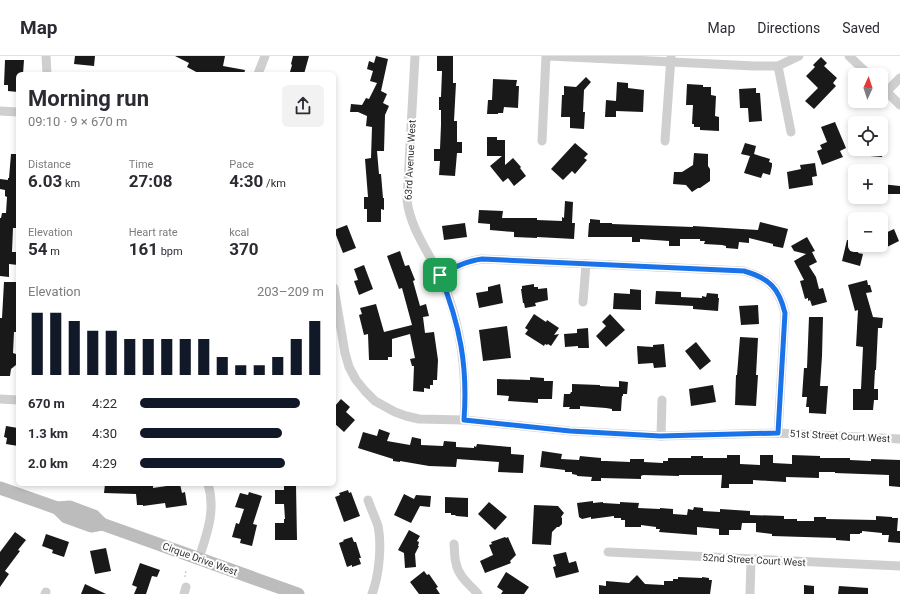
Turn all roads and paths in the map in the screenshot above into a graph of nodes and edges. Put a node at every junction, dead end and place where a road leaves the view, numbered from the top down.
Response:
1 (46, 56) edge
2 (264, 56) edge
3 (415, 56) edge
4 (546, 56) edge
5 (549, 56) edge
6 (799, 56) edge
7 (849, 56) edge
8 (671, 59) edge
9 (778, 66) junction
10 (862, 68) edge
11 (47, 72) edge
12 (259, 72) edge
13 (900, 78) edge
14 (888, 86) edge
15 (888, 92) edge
16 (900, 104) edge
17 (0, 112) edge
18 (16, 112) edge
19 (791, 132) dead end
20 (542, 141) dead end
21 (665, 141) dead end
22 (586, 264) junction
23 (440, 275) junction
24 (336, 300) edge
25 (583, 302) dead end
26 (0, 399) edge
27 (16, 400) edge
28 (662, 400) dead end
29 (464, 420) junction
30 (778, 433) junction
31 (660, 436) junction
32 (900, 439) edge
33 (208, 486) edge
34 (0, 488) edge
35 (368, 500) dead end
36 (454, 544) dead end
37 (608, 552) dead end
38 (199, 558) junction
39 (751, 560) junction
40 (900, 566) edge
41 (298, 594) edge
42 (372, 594) edge
43 (478, 594) edge
44 (750, 594) edge

1 - 11 street
2 - 12 street
3 - 23 street, 63rd Avenue West
4 - 20 street
5 - 8 street
6 - 9 street
7 - 10 street
8 - 9 street
8 - 21 street
9 - 19 street
13 - 14 street
15 - 16 street
17 - 18 street
22 - 23 street
22 - 25 street
22 - 30 street
23 - 29 street, 63rd Avenue West
24 - 29 street, 51st Street Court West
26 - 27 street
28 - 31 street
29 - 31 street, 51st Street Court West
30 - 31 street, 51st Street Court West
30 - 32 street, 51st Street Court West
33 - 38 street
34 - 38 main road, Cirque Drive West
35 - 42 street
36 - 43 street
37 - 39 street, 52nd Street Court West
38 - 41 main road, Cirque Drive West
39 - 40 street, 52nd Street Court West
39 - 44 street

